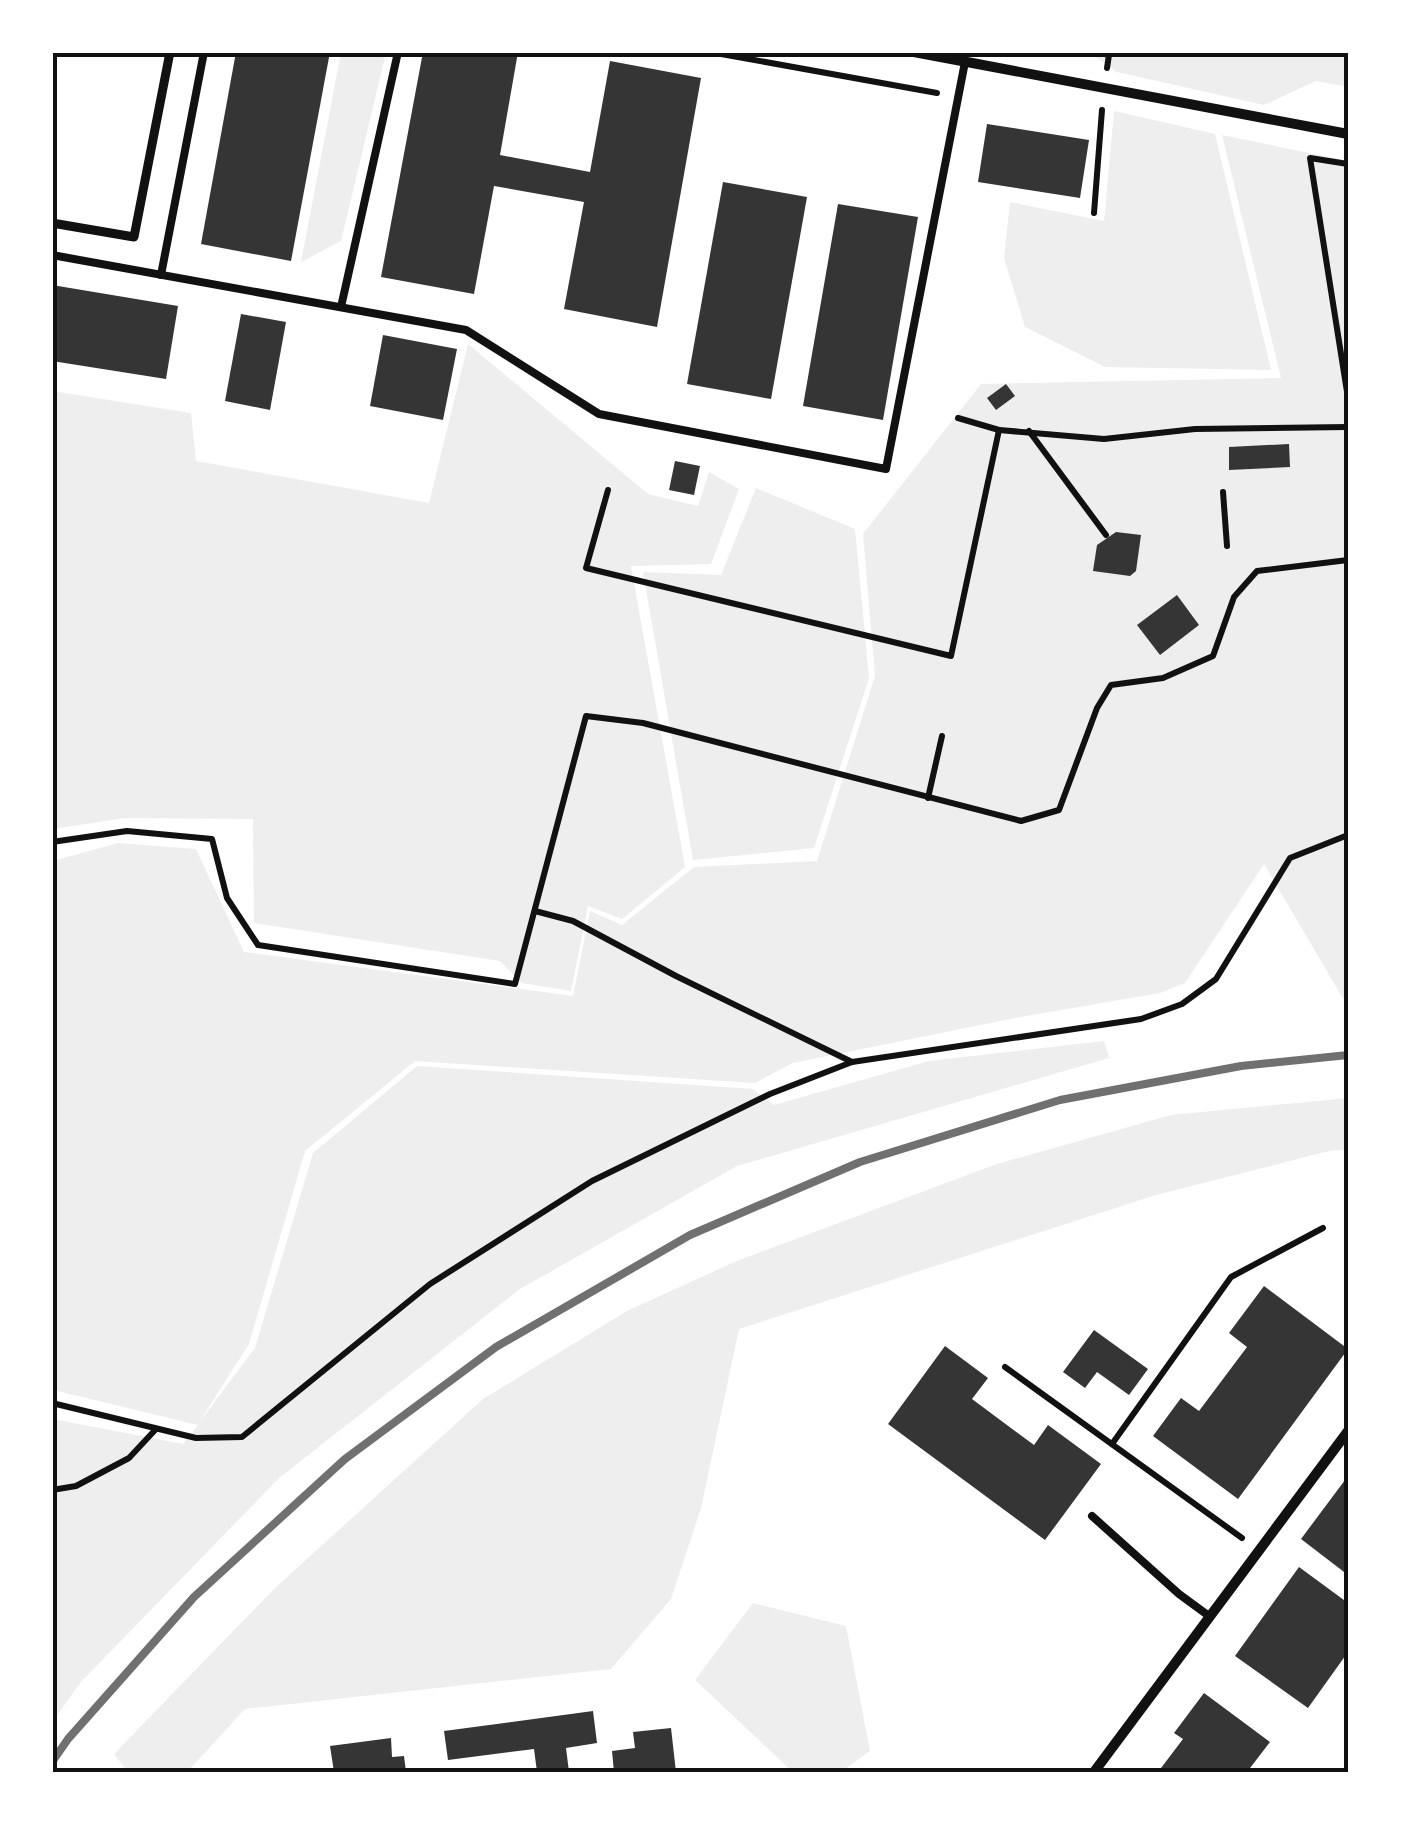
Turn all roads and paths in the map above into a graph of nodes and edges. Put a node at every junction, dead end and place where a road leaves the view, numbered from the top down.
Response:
1 (170, 52) edge
2 (204, 52) edge
3 (398, 52) edge
4 (710, 52) edge
5 (914, 52) edge
6 (965, 62) junction
7 (958, 96) junction
8 (1102, 104) dead end
9 (1348, 134) edge
10 (1348, 164) edge
11 (1094, 213) dead end
12 (52, 223) edge
13 (52, 254) edge
14 (161, 274) junction
15 (340, 307) junction
16 (1348, 398) edge
17 (958, 418) dead end
18 (1348, 427) edge
19 (1000, 430) junction
20 (1029, 430) junction
21 (608, 490) dead end
22 (1223, 492) dead end
23 (1106, 535) dead end
24 (1227, 546) dead end
25 (1348, 560) edge
26 (942, 736) dead end
27 (928, 798) junction
28 (1348, 836) edge
29 (52, 842) edge
30 (535, 910) junction
31 (852, 1062) junction
32 (1323, 1228) dead end
33 (1006, 1367) dead end
34 (52, 1403) edge
35 (156, 1428) junction
36 (1348, 1431) edge
37 (1112, 1444) junction
38 (52, 1490) edge
39 (1092, 1516) dead end
40 (1260, 1550) junction
41 (1210, 1616) junction
42 (1094, 1772) edge

1 - 12 street
2 - 14 lane
3 - 15 lane
4 - 7 path
5 - 6 street
6 - 7 lane
6 - 9 street
7 - 15 lane
8 - 11 path
10 - 16 path
13 - 14 lane
14 - 15 lane
17 - 19 path
18 - 20 path
19 - 20 path
19 - 21 path
20 - 23 path
22 - 24 path
25 - 27 path
26 - 27 path
27 - 30 path
28 - 31 path
29 - 30 path
30 - 31 path
31 - 35 path
32 - 37 path
33 - 37 path
34 - 35 path
35 - 38 path
36 - 40 street
37 - 40 path
39 - 41 lane
40 - 41 street
41 - 42 street

